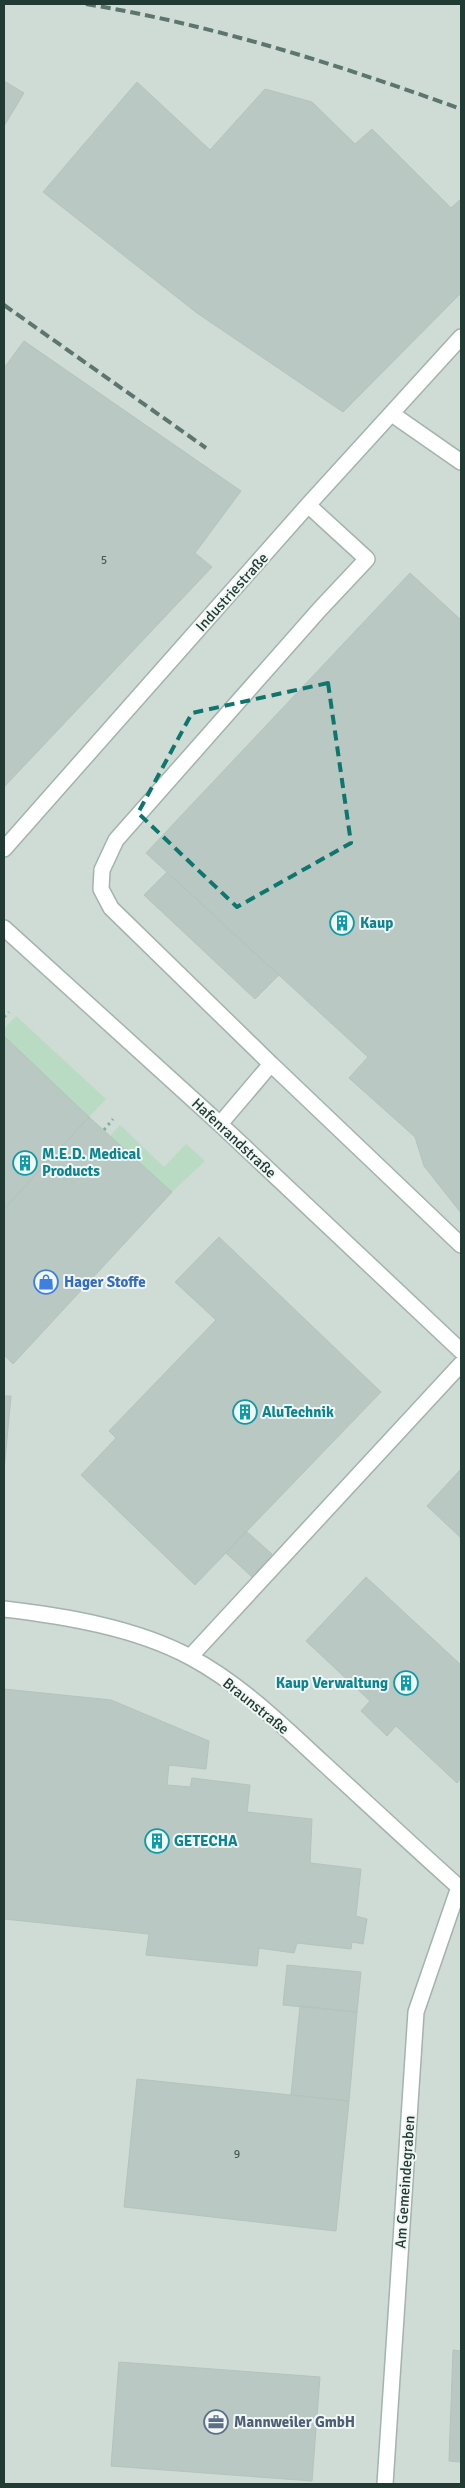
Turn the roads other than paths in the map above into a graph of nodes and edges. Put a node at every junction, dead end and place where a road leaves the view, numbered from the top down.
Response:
1 (461, 337) edge
2 (392, 414) junction
3 (461, 462) edge
4 (308, 505) junction
5 (4, 849) edge
6 (4, 928) edge
7 (271, 1064) junction
8 (220, 1124) junction
9 (461, 1245) edge
10 (461, 1351) edge
11 (461, 1364) edge
12 (4, 1610) edge
13 (190, 1657) junction
14 (460, 1888) edge
15 (385, 2484) edge

1 - 2 street, Industriestraße
2 - 3 street
2 - 4 street, Industriestraße
4 - 5 street, Industriestraße
4 - 7 street
6 - 8 street, Hafenrandstraße
7 - 8 street
7 - 9 street
8 - 10 street, Hafenrandstraße
11 - 13 street
12 - 13 street, Braunstraße
13 - 14 street, Braunstraße
14 - 15 street, Am Gemeindegraben

